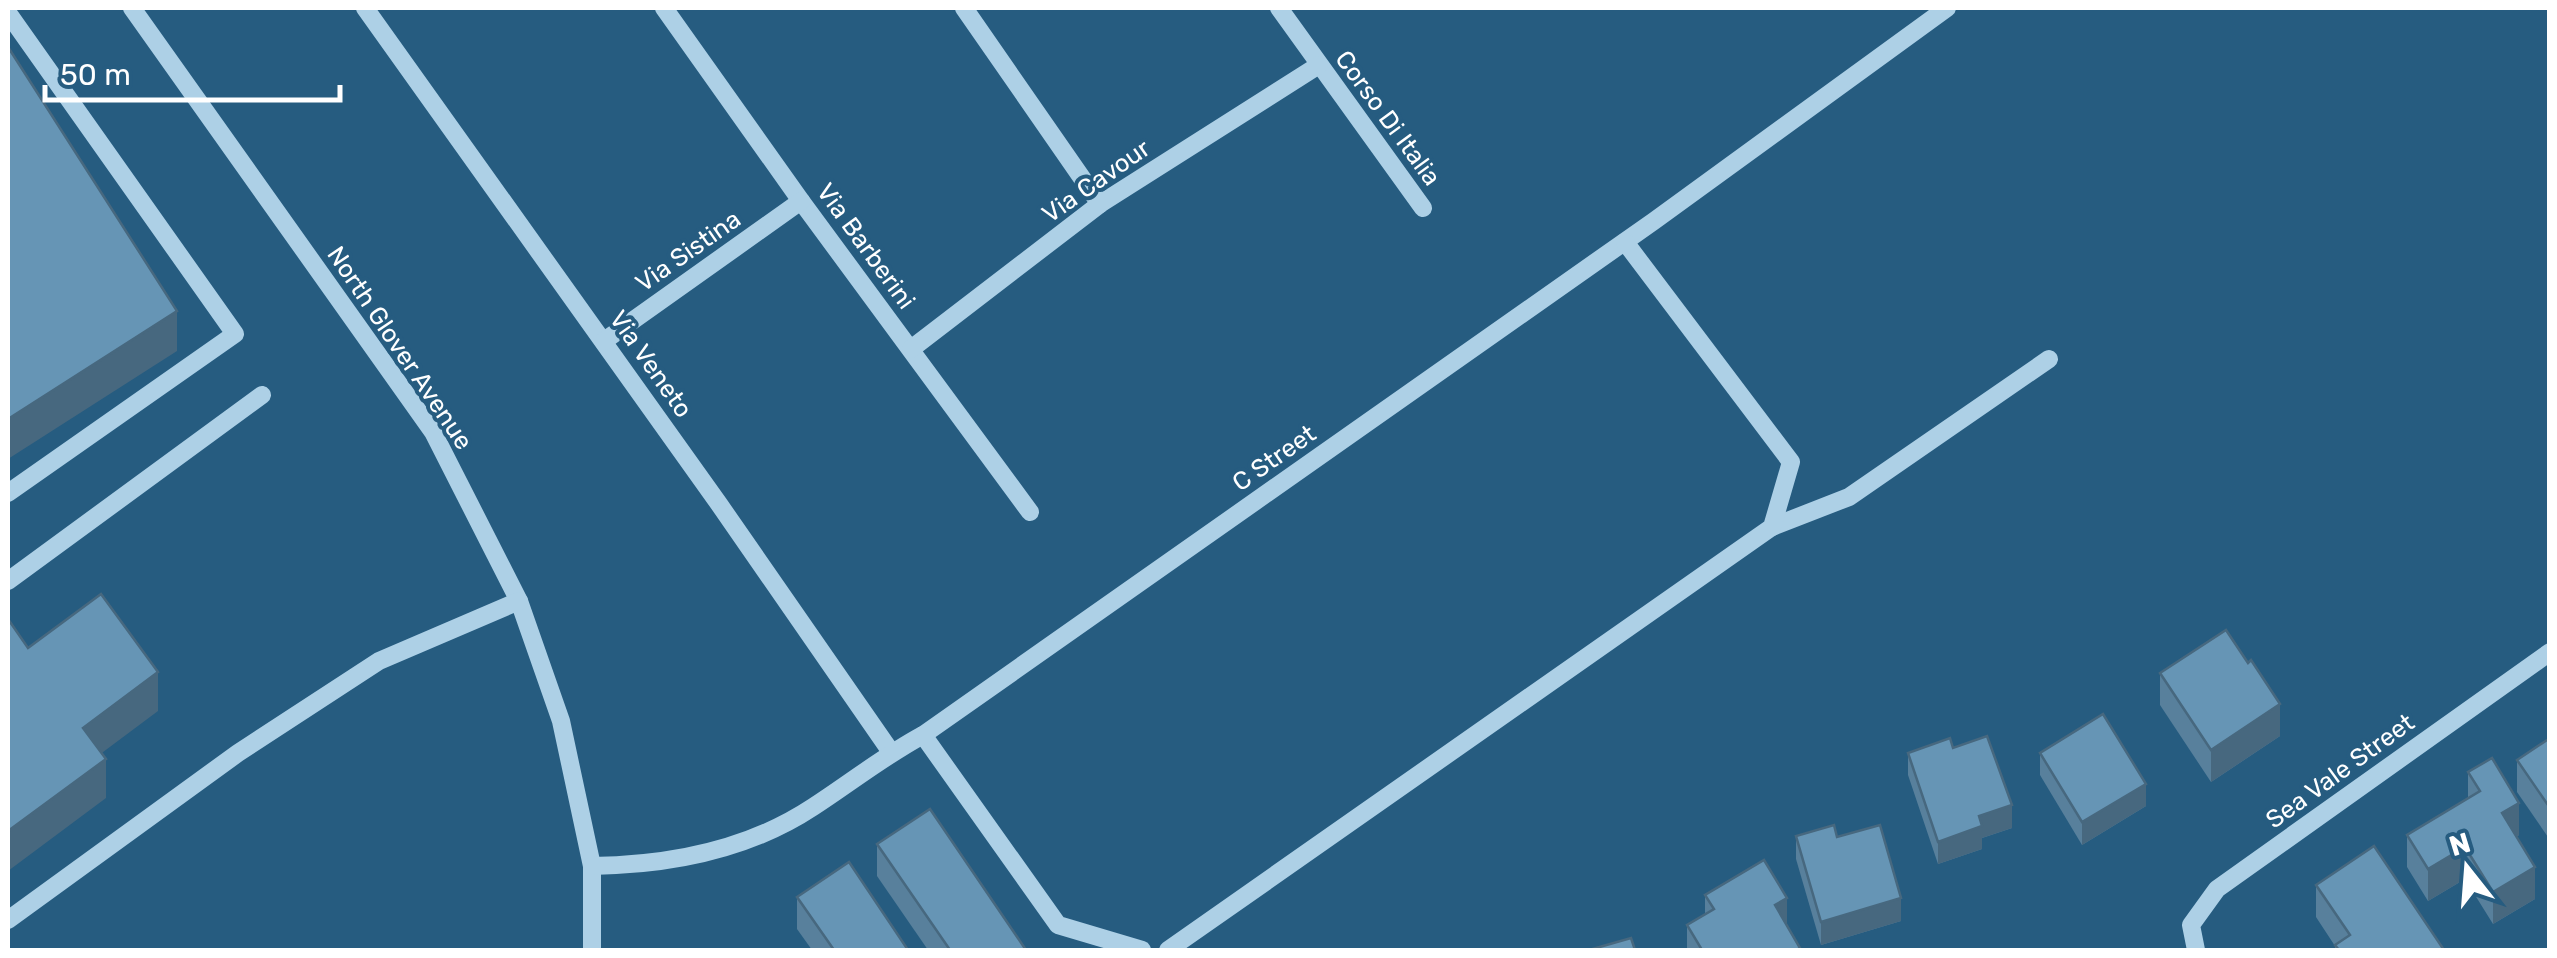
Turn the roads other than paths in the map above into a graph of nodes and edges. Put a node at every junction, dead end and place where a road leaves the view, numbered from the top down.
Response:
1 (132, 8) edge
2 (365, 8) edge
3 (664, 8) edge
4 (964, 8) edge
5 (1279, 8) edge
6 (1947, 8) edge
7 (8, 13) edge
8 (1319, 65) junction
9 (801, 201) junction
10 (1100, 204) junction
11 (1423, 208) dead end
12 (1625, 242) junction
13 (604, 341) junction
14 (911, 349) junction
15 (2049, 359) dead end
16 (262, 395) dead end
17 (8, 493) edge
18 (1030, 512) dead end
19 (1772, 527) junction
20 (8, 581) edge
21 (519, 601) junction
22 (2550, 652) edge
23 (923, 735) junction
24 (892, 752) junction
25 (592, 866) junction
26 (8, 920) edge
27 (592, 950) edge
28 (1142, 950) edge
29 (1168, 950) edge
30 (2196, 950) edge

1 - 21 street, North Glover Avenue
2 - 13 street, Via Veneto
3 - 9 street, Via Barberini
4 - 10 street
5 - 8 street, Corso Di Italia
6 - 12 street, C Street
7 - 17 street
8 - 10 street, Via Cavour
8 - 11 street, Corso Di Italia
9 - 13 street, Via Sistina
9 - 14 street, Via Barberini
10 - 14 street, Via Cavour
12 - 19 street
12 - 23 street, C Street
13 - 24 street, Via Veneto
14 - 18 street, Via Barberini
15 - 19 street
16 - 20 street
19 - 29 street
21 - 25 street, North Glover Avenue
21 - 26 street
22 - 30 street, Sea Vale Street
23 - 24 street, C Street
23 - 28 street
24 - 25 street, C Street
25 - 27 street, North Glover Avenue

